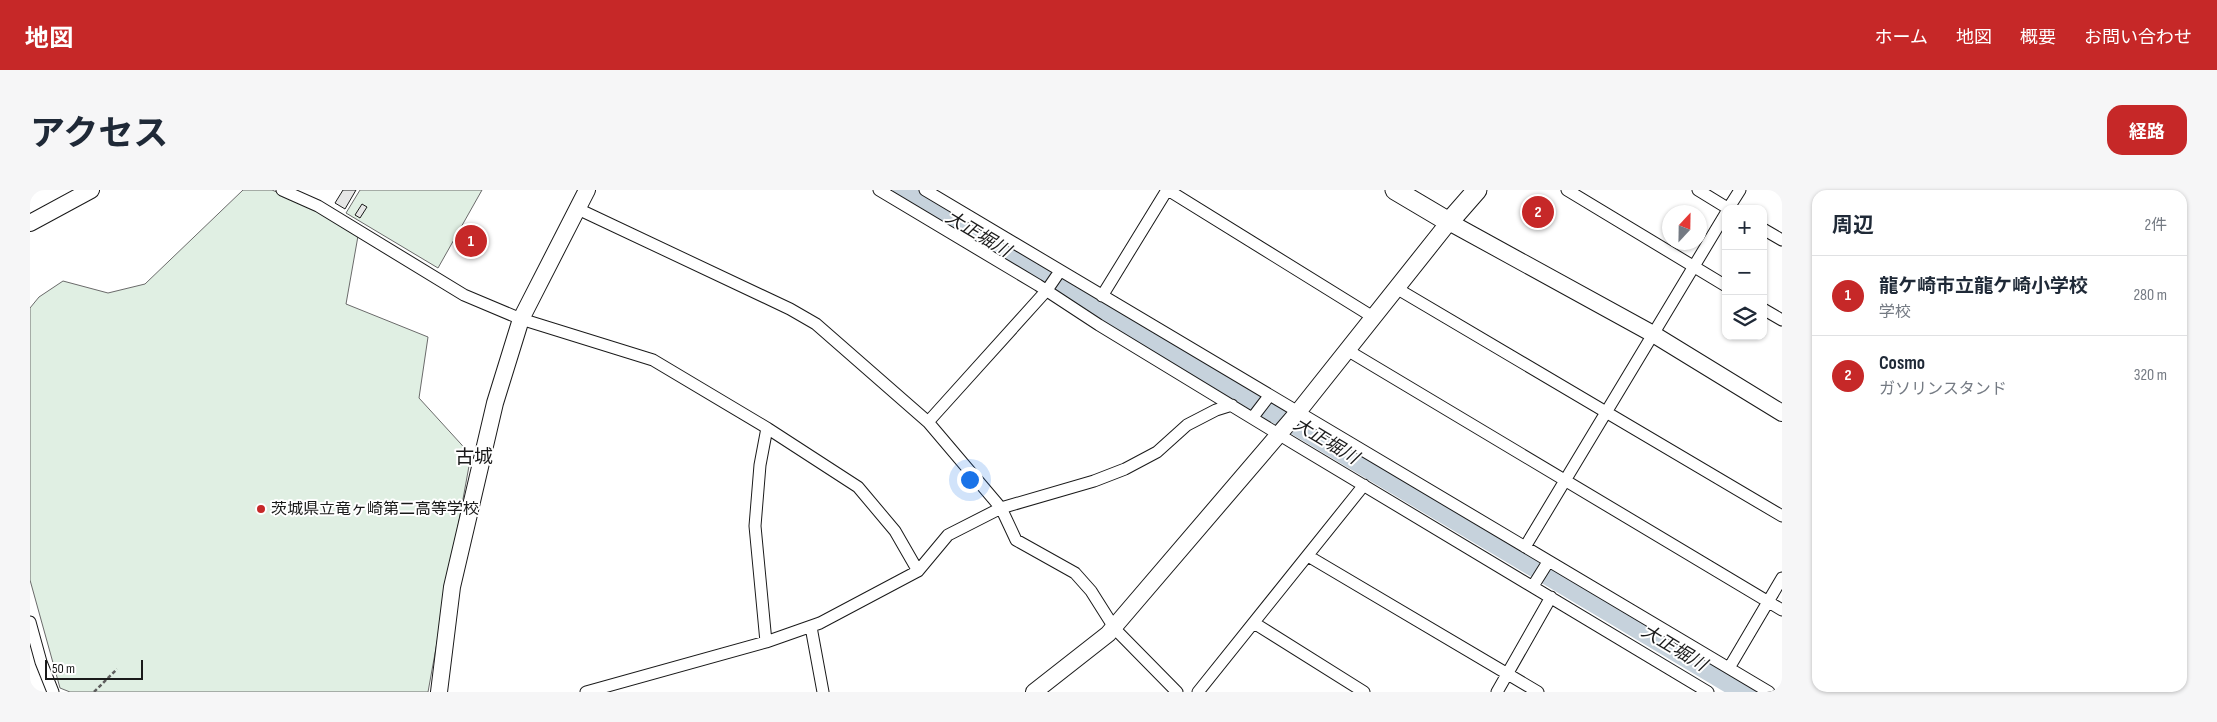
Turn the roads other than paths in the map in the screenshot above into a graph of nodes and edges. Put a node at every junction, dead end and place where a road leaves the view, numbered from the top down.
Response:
1 (91, 190) edge
2 (282, 190) edge
3 (587, 190) edge
4 (879, 190) edge
5 (926, 190) edge
6 (1168, 190) edge
7 (1395, 190) edge
8 (1477, 190) edge
9 (1567, 190) edge
10 (1698, 190) edge
11 (1740, 190) edge
12 (1722, 205) edge
13 (1731, 205) edge
14 (578, 208) junction
15 (1722, 220) edge
16 (1449, 222) junction
17 (30, 223) edge
18 (1767, 231) edge
19 (1782, 240) edge
20 (1694, 267) junction
21 (1059, 273) junction
22 (1722, 284) edge
23 (1396, 288) junction
24 (1048, 289) junction
25 (1102, 296) junction
26 (1767, 311) edge
27 (1373, 317) junction
28 (521, 319) junction
29 (1782, 320) edge
30 (1653, 334) junction
31 (1347, 350) junction
32 (1269, 396) junction
33 (1232, 405) junction
34 (1607, 411) junction
35 (1298, 412) junction
36 (1782, 413) edge
37 (1254, 416) junction
38 (928, 422) junction
39 (767, 428) junction
40 (1279, 434) junction
41 (1565, 481) junction
42 (1364, 485) junction
43 (1001, 508) junction
44 (1782, 516) edge
45 (1524, 548) junction
46 (1308, 556) junction
47 (1547, 563) junction
48 (918, 571) junction
49 (1782, 578) edge
50 (1534, 584) junction
51 (1551, 597) junction
52 (1768, 602) junction
53 (1782, 610) edge
54 (30, 622) edge
55 (1254, 623) junction
56 (811, 627) junction
57 (1114, 627) junction
58 (766, 642) junction
59 (1728, 668) junction
60 (1508, 674) junction
61 (53, 692) edge
62 (439, 692) edge
63 (586, 692) edge
64 (823, 692) edge
65 (1034, 692) edge
66 (1177, 692) edge
67 (1198, 692) edge
68 (1364, 692) edge
69 (1497, 692) edge
70 (1538, 692) edge
71 (1708, 692) edge
72 (1768, 692) edge

1 - 17 street
2 - 28 street
3 - 14 street
4 - 24 street
5 - 21 street
6 - 25 street
6 - 27 street
7 - 16 main road
8 - 16 main road
9 - 20 street
10 - 12 street
11 - 13 street
14 - 28 street
14 - 38 street
15 - 20 street
16 - 23 street
16 - 30 street
18 - 19 street
20 - 22 street
20 - 30 street
21 - 24 street
21 - 25 street
23 - 27 street
23 - 34 street
24 - 33 street
24 - 38 street
25 - 32 street
26 - 29 street
27 - 31 street
28 - 39 street
28 - 62 street
30 - 34 street
30 - 36 street
31 - 35 street
31 - 41 street
32 - 35 street
32 - 37 street
33 - 37 street
33 - 43 street
34 - 41 street
34 - 44 street
35 - 40 street
35 - 45 street
37 - 40 street
38 - 43 street
39 - 48 street
39 - 58 street
40 - 42 street
40 - 57 street
41 - 45 street
41 - 52 street
42 - 46 street
42 - 50 street
43 - 48 street
43 - 57 street
45 - 47 street
46 - 55 street
46 - 60 street
47 - 50 street
47 - 59 street
48 - 56 street
49 - 52 street
50 - 51 street
51 - 60 street
51 - 71 street
52 - 53 street
52 - 59 street
54 - 61 street
55 - 67 street
55 - 68 street
56 - 58 street
56 - 64 street
57 - 65 street
57 - 66 street
58 - 63 street
59 - 72 street
60 - 69 street
60 - 70 street

